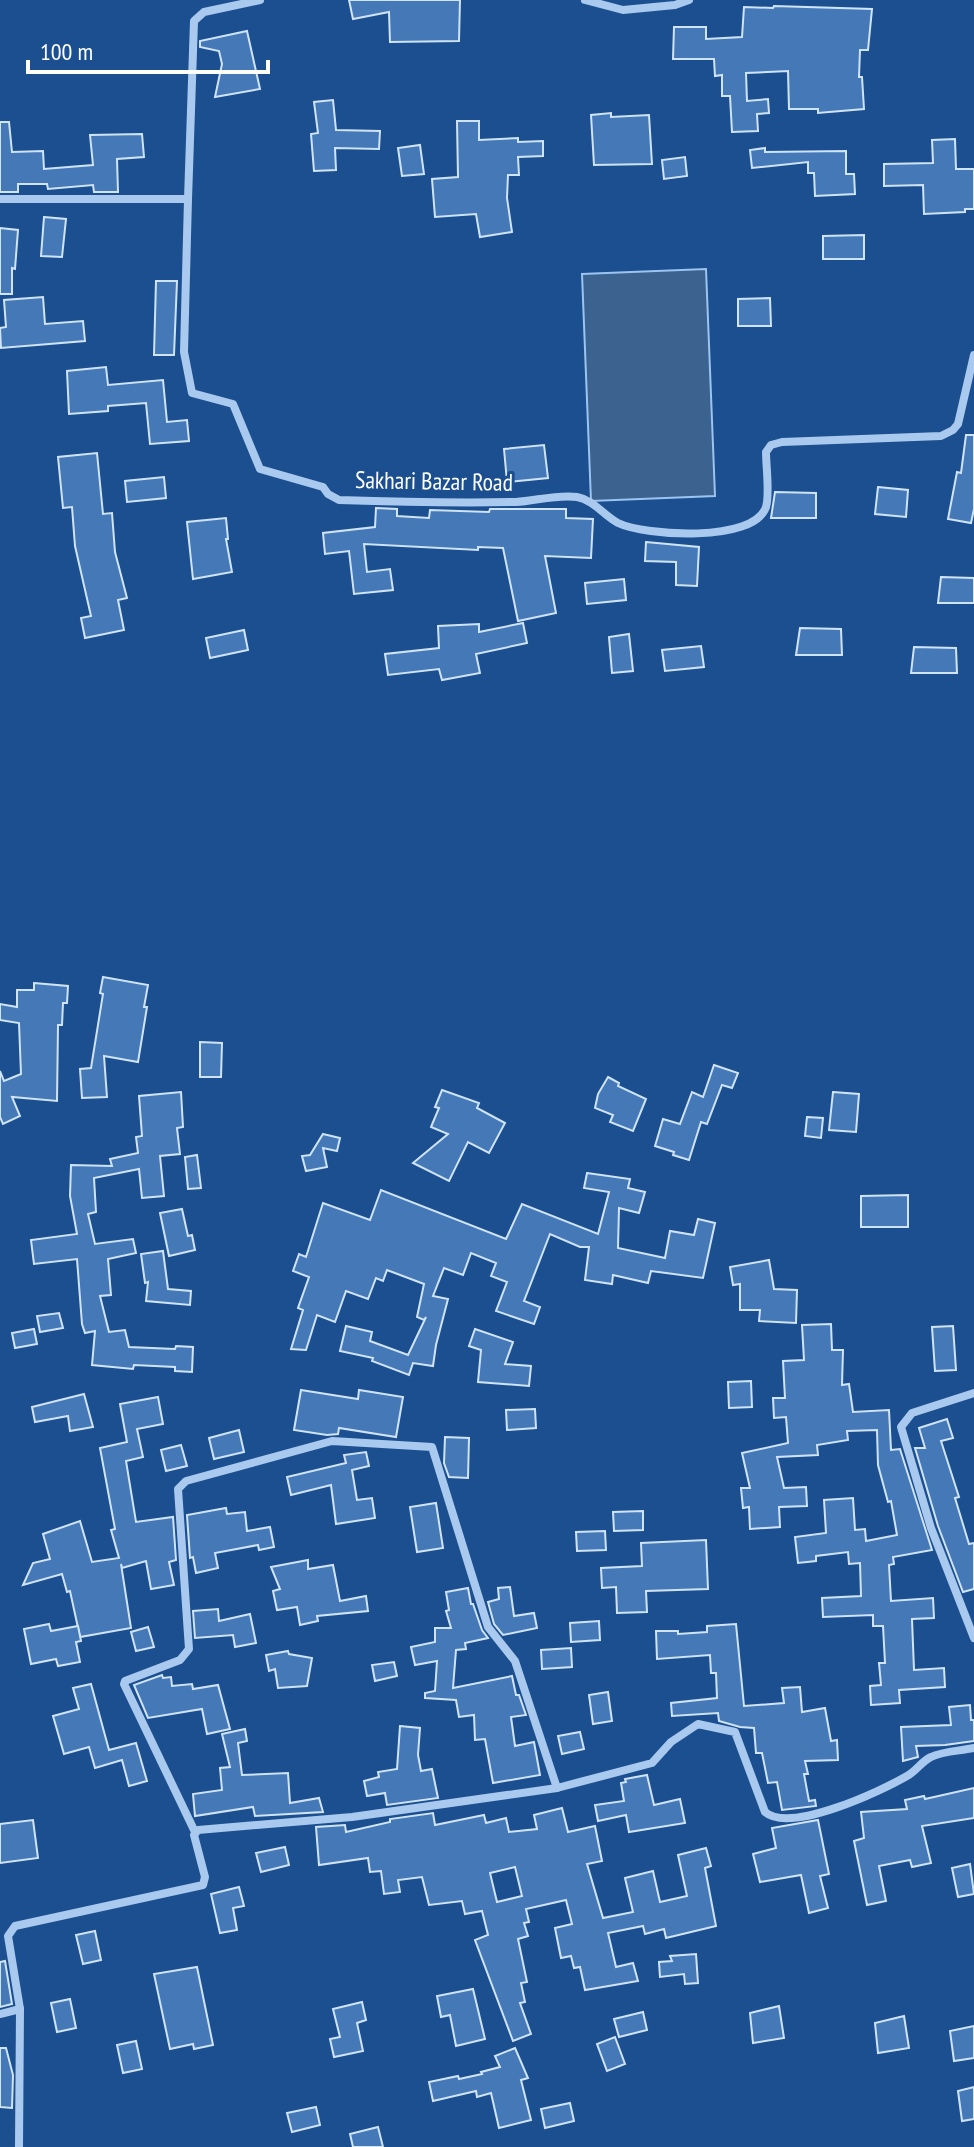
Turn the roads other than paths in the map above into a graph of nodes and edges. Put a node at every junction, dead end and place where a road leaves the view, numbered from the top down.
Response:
1 (260, 0) edge
2 (585, 0) edge
3 (689, 0) edge
4 (0, 199) edge
5 (188, 199) junction
6 (974, 355) edge
7 (974, 1393) edge
8 (974, 1638) edge
9 (974, 1748) edge
10 (557, 1788) junction
11 (195, 1832) junction
12 (20, 2009) junction
13 (0, 2014) edge
14 (19, 2147) edge

1 - 5 street
2 - 3 street
4 - 5 street
5 - 6 street, Sakhari Bazar Road
7 - 8 street
9 - 10 street
10 - 11 street
10 - 11 street
11 - 12 street
12 - 13 street
12 - 14 street

